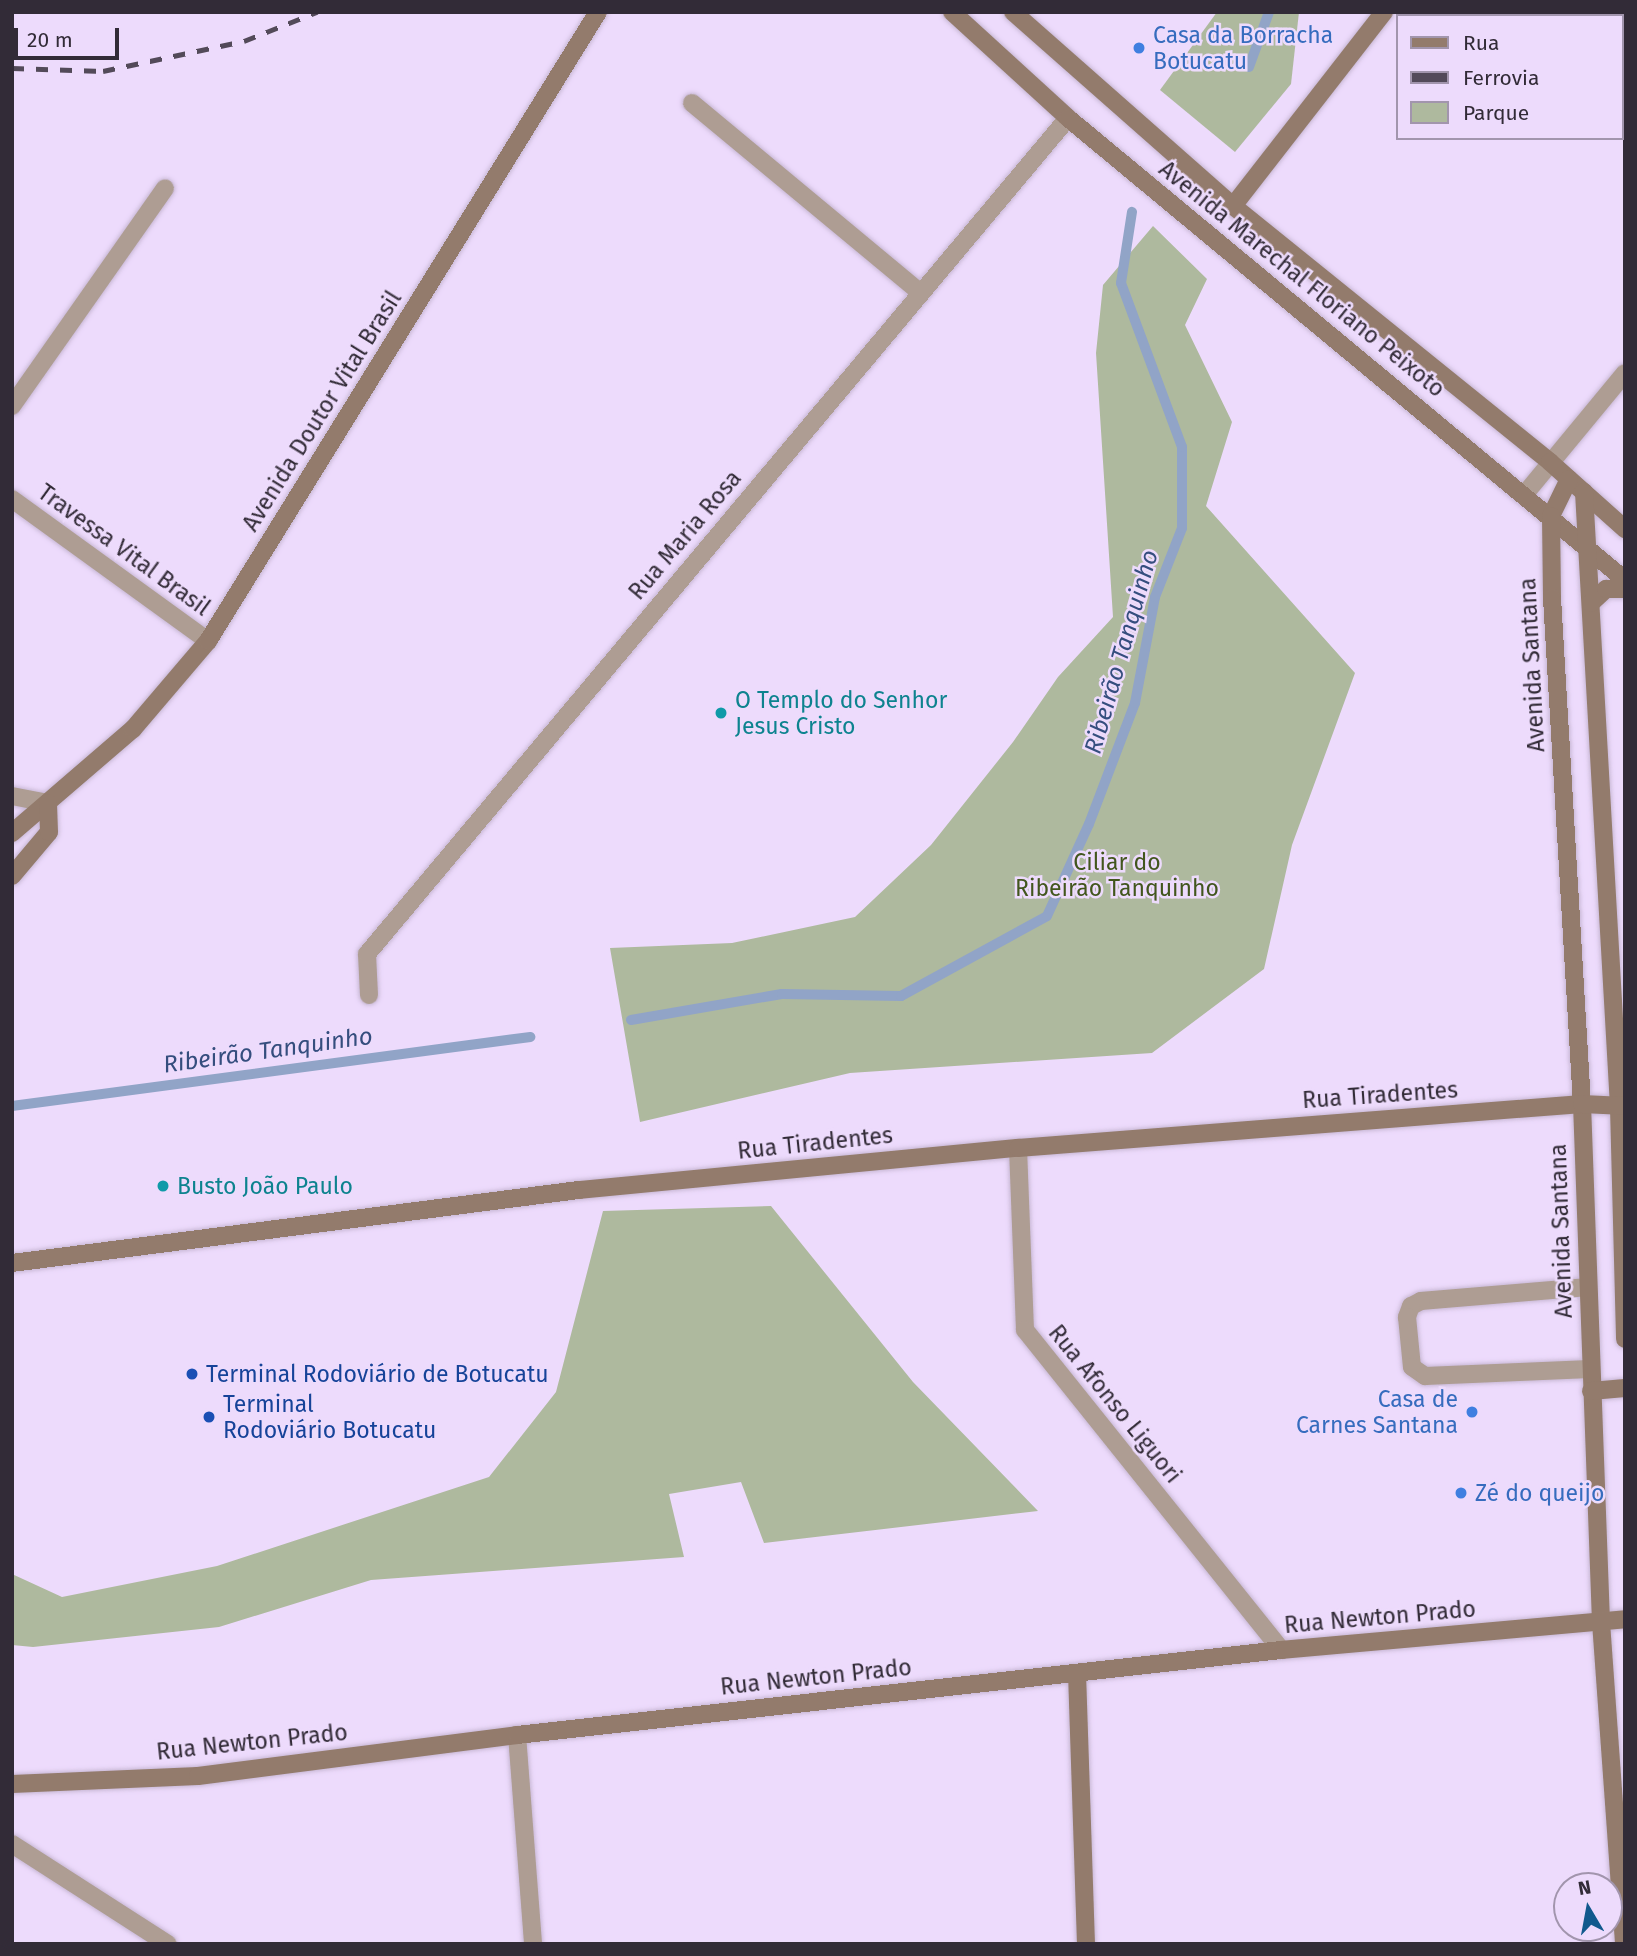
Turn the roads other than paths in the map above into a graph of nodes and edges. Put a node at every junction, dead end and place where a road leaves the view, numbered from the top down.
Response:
1 (598, 12) edge
2 (952, 12) edge
3 (1013, 12) edge
4 (1384, 12) edge
5 (692, 103) dead end
6 (1068, 118) junction
7 (165, 188) dead end
8 (1233, 206) junction
9 (920, 292) junction
10 (1625, 373) edge
11 (12, 406) edge
12 (1550, 462) junction
13 (1569, 479) junction
14 (1584, 492) junction
15 (1524, 495) junction
16 (12, 499) edge
17 (1551, 516) junction
18 (1625, 528) edge
19 (1588, 550) junction
20 (1625, 580) edge
21 (1625, 589) edge
22 (1591, 603) junction
23 (208, 641) junction
24 (12, 796) edge
25 (48, 803) junction
26 (12, 833) edge
27 (12, 876) edge
28 (369, 995) dead end
29 (1582, 1104) junction
30 (1622, 1106) edge
31 (1018, 1148) junction
32 (12, 1263) edge
33 (1588, 1287) junction
34 (1625, 1339) edge
35 (1590, 1369) junction
36 (1625, 1388) edge
37 (1591, 1391) junction
38 (1625, 1619) edge
39 (1601, 1622) junction
40 (1281, 1650) junction
41 (1077, 1672) junction
42 (517, 1735) junction
43 (12, 1784) edge
44 (12, 1844) edge
45 (168, 1944) edge
46 (533, 1944) edge
47 (1086, 1944) edge
48 (1624, 1944) edge

1 - 23 main road, Avenida Doutor Vital Brasil
2 - 6 main road, Avenida Marechal Floriano Peixoto
3 - 8 main road, Avenida Marechal Floriano Peixoto
4 - 8 main road
5 - 9 street
6 - 9 street, Rua Maria Rosa
6 - 15 main road, Avenida Marechal Floriano Peixoto
7 - 11 street
8 - 12 main road, Avenida Marechal Floriano Peixoto
9 - 28 street, Rua Maria Rosa
10 - 12 street
12 - 13 main road, Avenida Marechal Floriano Peixoto
12 - 15 street
13 - 14 main road, Avenida Marechal Floriano Peixoto
13 - 17 main road
14 - 18 main road, Avenida Marechal Floriano Peixoto
14 - 19 main road
15 - 17 main road, Avenida Marechal Floriano Peixoto
16 - 23 street, Travessa Vital Brasil
17 - 19 main road, Avenida Marechal Floriano Peixoto
17 - 29 main road, Avenida Santana
19 - 20 main road, Avenida Marechal Floriano Peixoto
19 - 22 main road
21 - 22 main road
22 - 30 main road
23 - 25 main road, Avenida Doutor Vital Brasil
24 - 25 street
25 - 26 main road, Avenida Doutor Vital Brasil
25 - 27 main road
29 - 30 main road, Rua Tiradentes
29 - 31 main road, Rua Tiradentes
29 - 33 main road, Avenida Santana
30 - 34 main road
31 - 32 main road, Rua Tiradentes
31 - 40 street, Rua Afonso Liguori
33 - 35 main road, Avenida Santana
33 - 35 street
35 - 37 main road, Avenida Santana
36 - 37 main road
37 - 39 main road, Avenida Santana
38 - 39 main road, Rua Newton Prado
39 - 40 main road, Rua Newton Prado
39 - 48 main road, Avenida Santana
40 - 41 main road, Rua Newton Prado
41 - 42 main road, Rua Newton Prado
41 - 47 main road
42 - 43 main road, Rua Newton Prado
42 - 46 street
44 - 45 street

